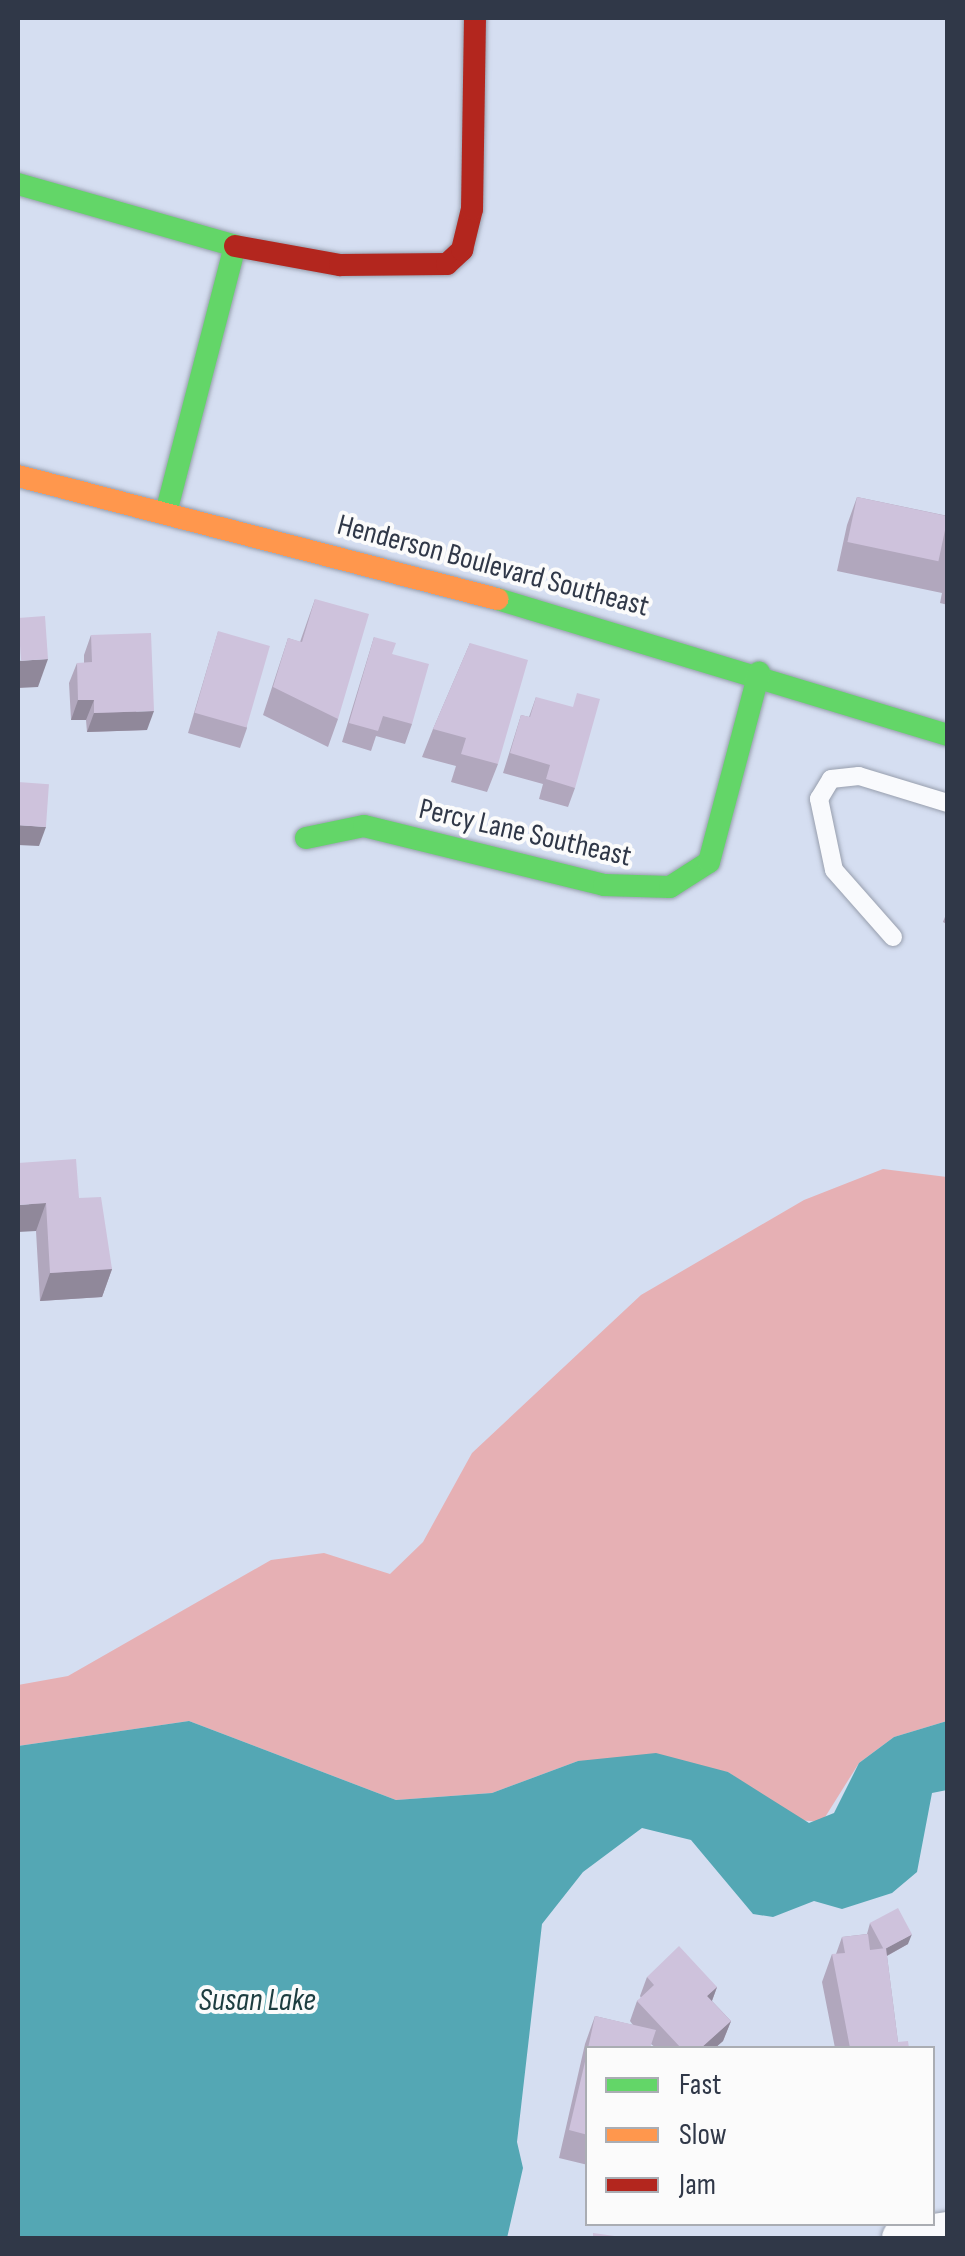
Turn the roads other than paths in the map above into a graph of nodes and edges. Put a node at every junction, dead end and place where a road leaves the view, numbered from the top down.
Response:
1 (474, 18) edge
2 (18, 184) edge
3 (235, 246) junction
4 (18, 476) edge
5 (167, 508) junction
6 (759, 673) junction
7 (948, 734) edge
8 (948, 803) edge
9 (306, 838) dead end
10 (892, 938) dead end
11 (948, 2231) edge
12 (902, 2238) edge

1 - 3 street
2 - 3 street
3 - 5 street
4 - 5 street, Henderson Boulevard Southeast
5 - 6 street, Henderson Boulevard Southeast
6 - 7 street, Henderson Boulevard Southeast
6 - 9 street, Percy Lane Southeast
8 - 10 lane
11 - 12 street

